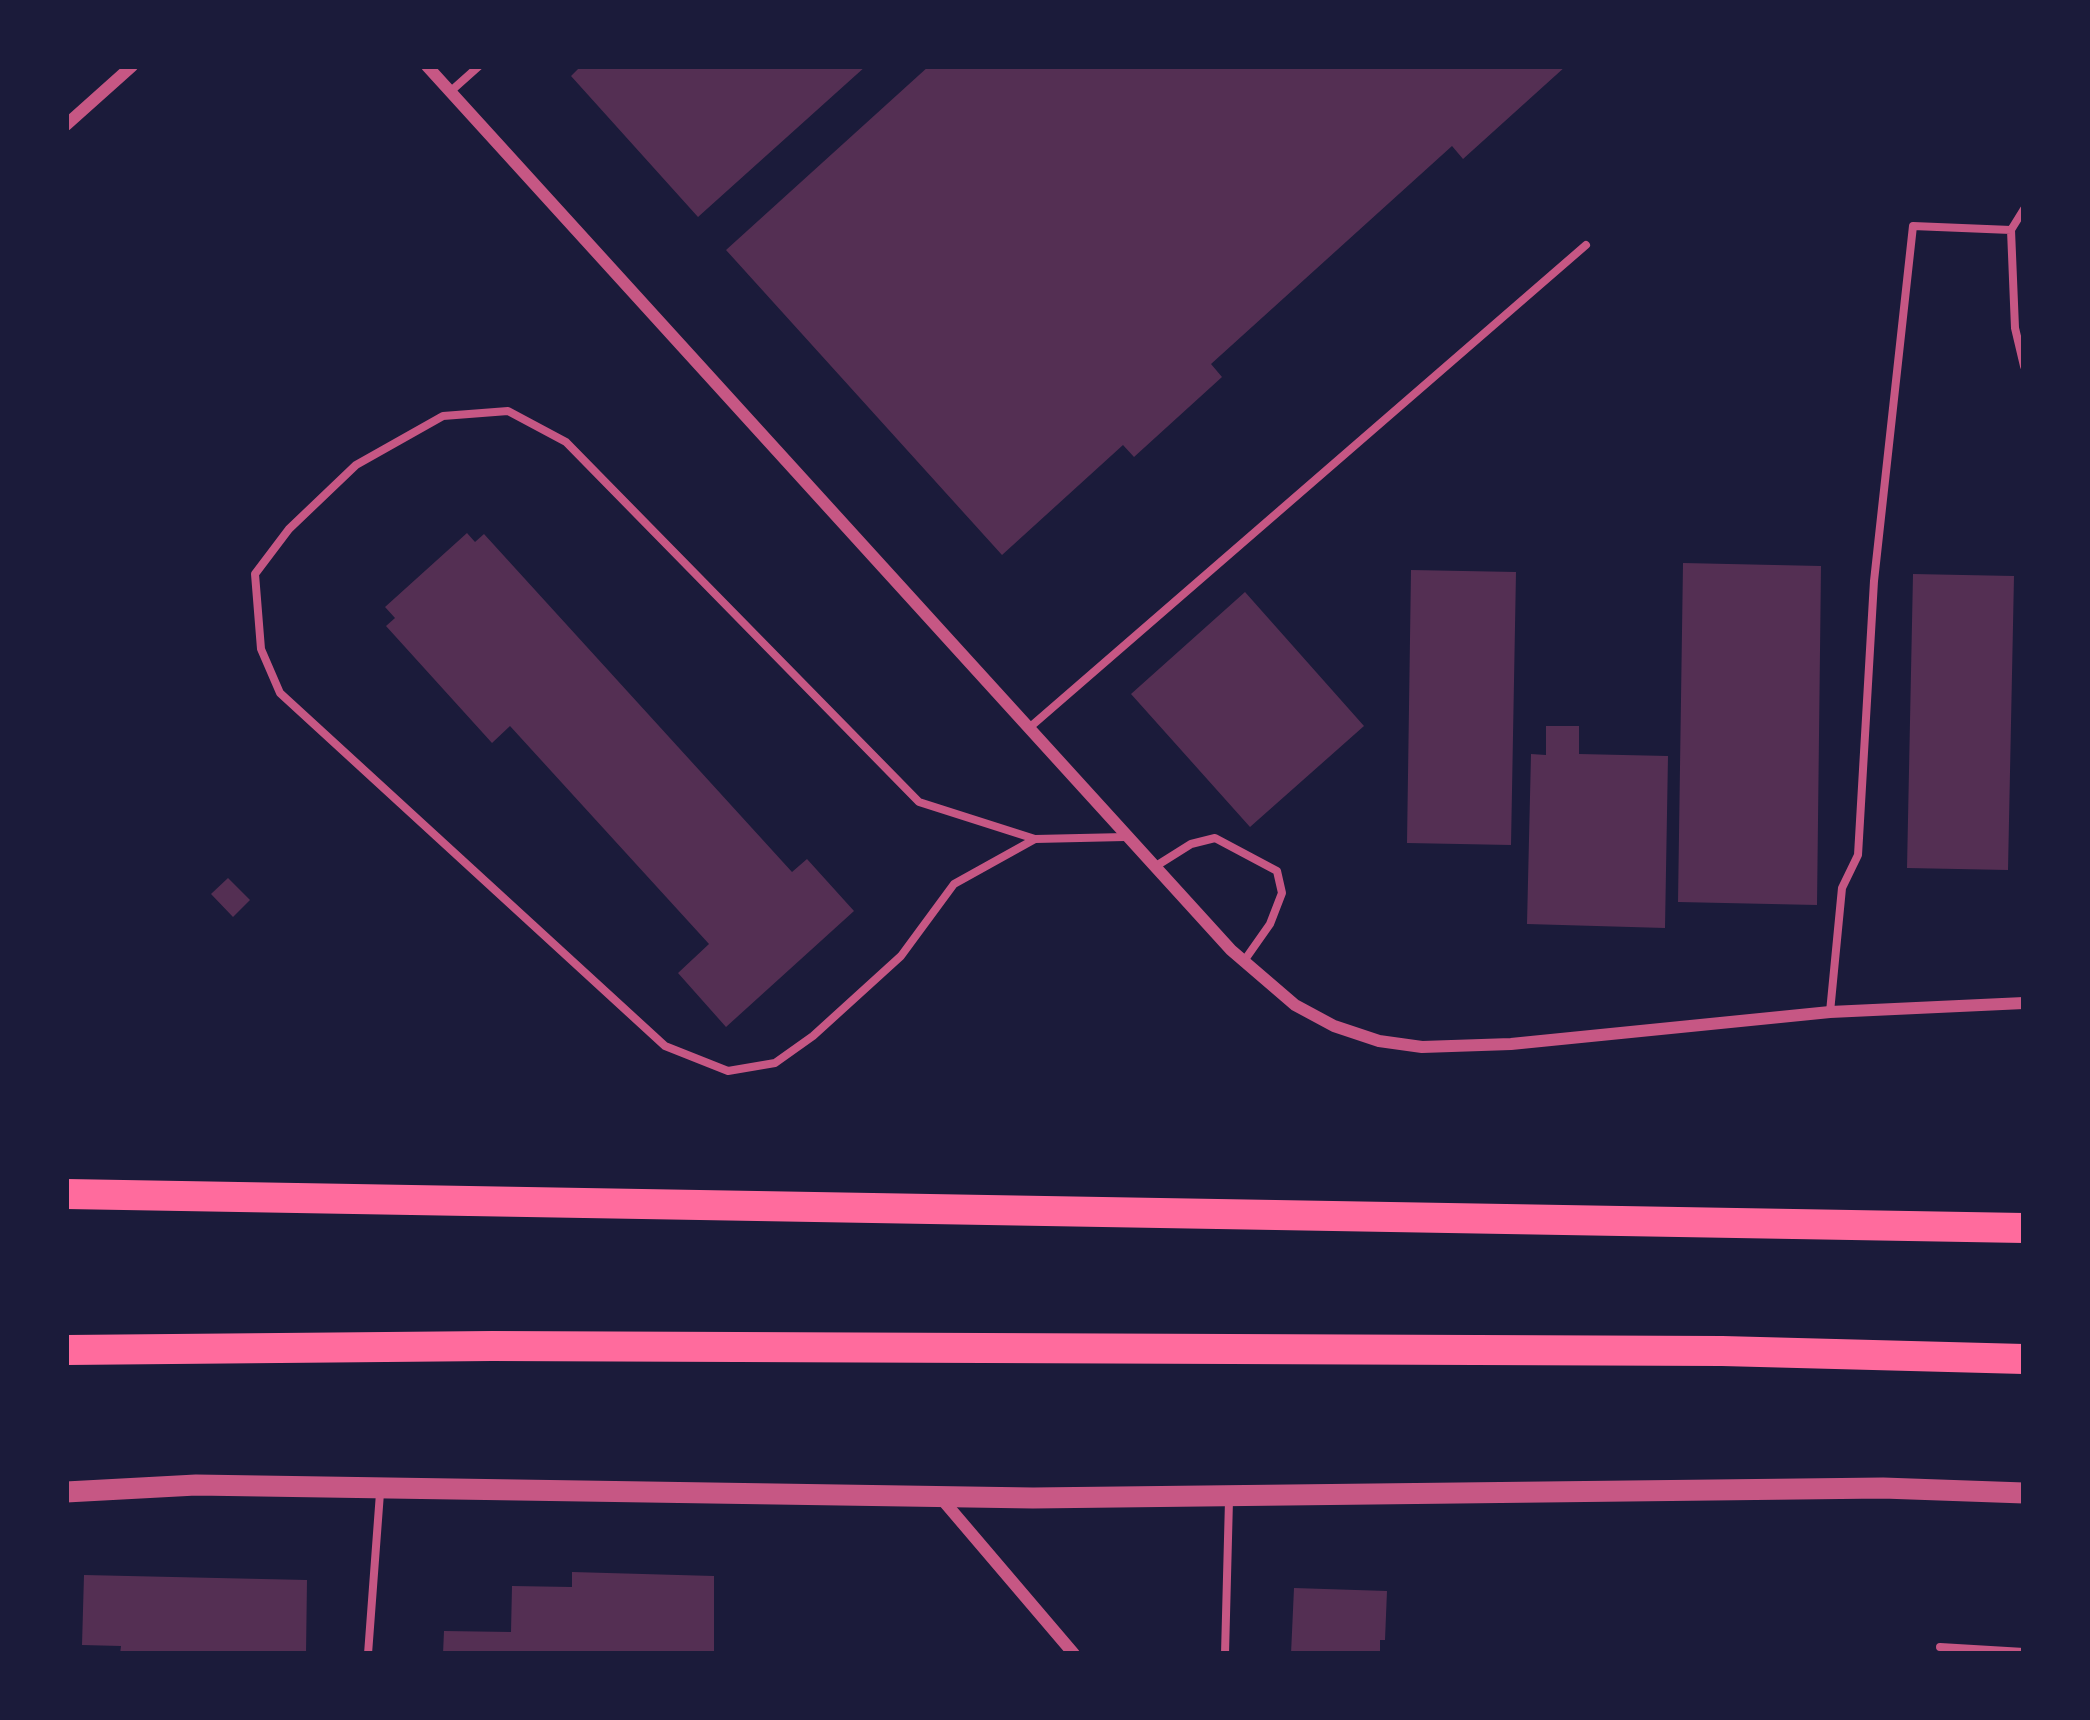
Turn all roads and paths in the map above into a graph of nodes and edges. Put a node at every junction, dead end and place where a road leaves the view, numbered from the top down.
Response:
1 (132, 66) edge
2 (427, 66) edge
3 (479, 66) edge
4 (451, 91) junction
5 (66, 125) edge
6 (2024, 209) edge
7 (2012, 230) junction
8 (1586, 245) dead end
9 (2024, 366) edge
10 (1028, 730) junction
11 (1127, 836) junction
12 (1035, 838) junction
13 (1154, 867) junction
14 (1243, 962) junction
15 (2024, 1003) edge
16 (1830, 1012) junction
17 (66, 1194) edge
18 (2024, 1228) edge
19 (66, 1350) edge
20 (2024, 1359) edge
21 (380, 1485) junction
22 (66, 1492) edge
23 (2024, 1493) edge
24 (1229, 1496) junction
25 (940, 1497) junction
26 (1940, 1647) dead end
27 (2024, 1652) edge
28 (368, 1654) edge
29 (1074, 1654) edge
30 (1225, 1654) edge

1 - 5 street
2 - 4 street
3 - 4 lane
4 - 10 street
6 - 7 lane
7 - 9 lane
7 - 16 lane
8 - 10 lane
10 - 11 street
11 - 12 lane
11 - 13 street
12 - 12 lane
13 - 14 street
13 - 14 lane
14 - 16 street
15 - 16 street
17 - 18 highway
19 - 20 highway
21 - 22 street
21 - 25 street
21 - 28 lane
23 - 24 street
24 - 25 street
24 - 30 lane
25 - 29 street
26 - 27 lane

